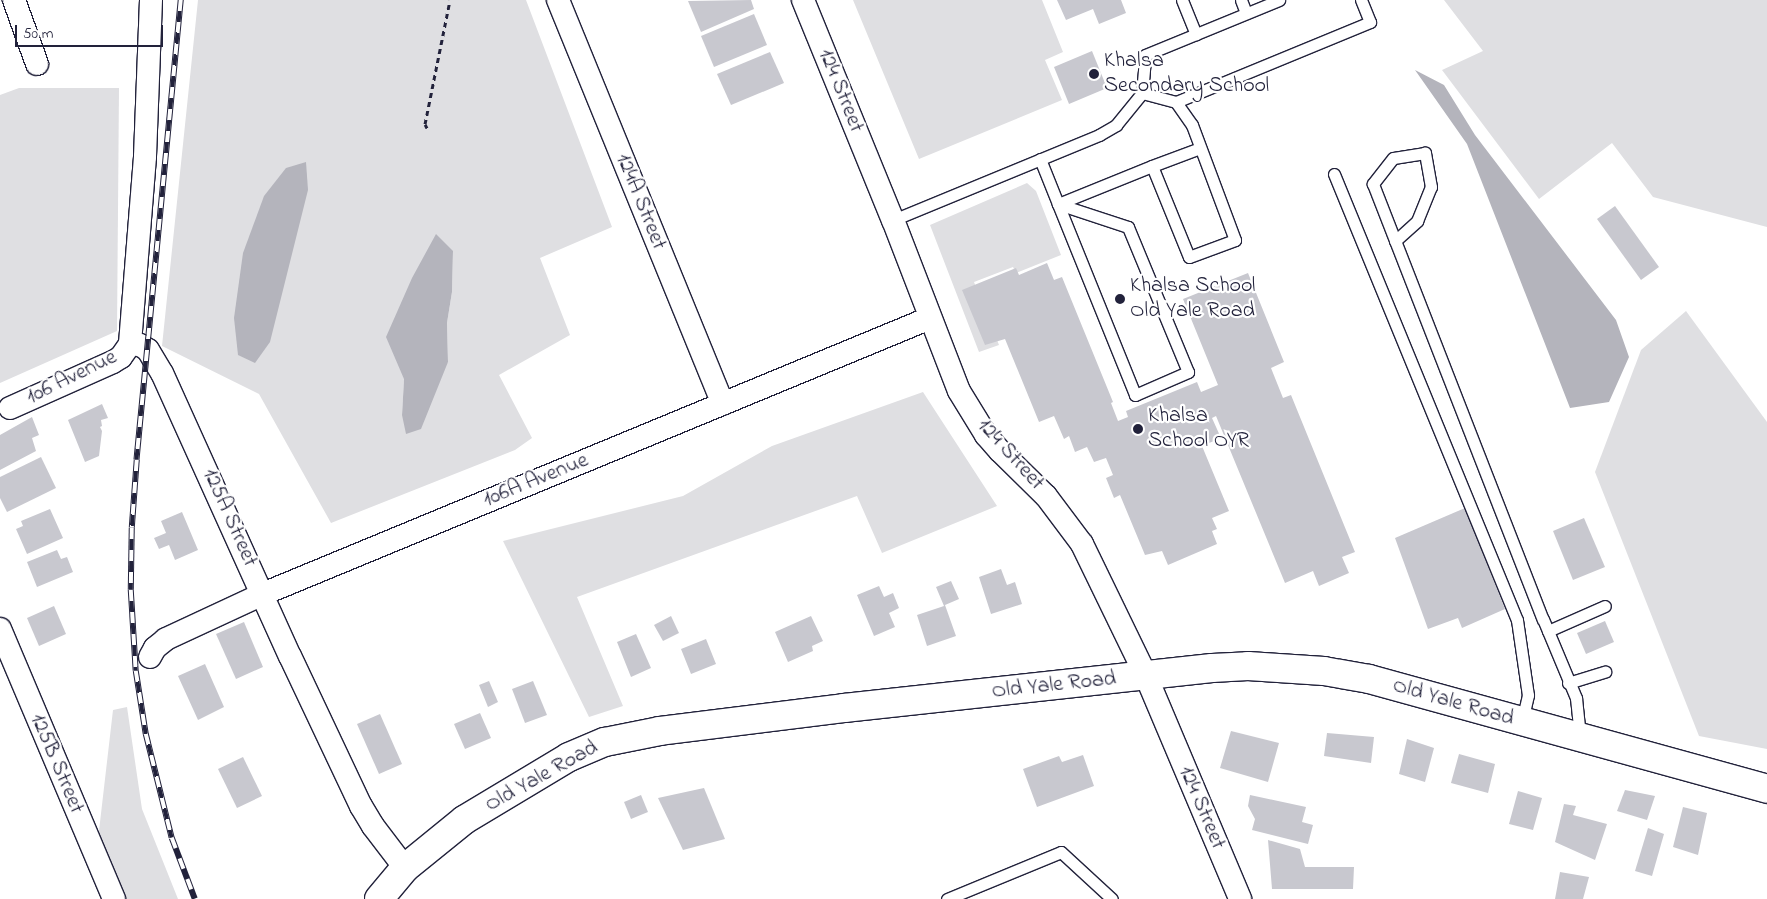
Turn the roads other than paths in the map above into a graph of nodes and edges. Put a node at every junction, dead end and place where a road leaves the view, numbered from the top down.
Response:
1 (14, 0) edge
2 (151, 0) edge
3 (558, 0) edge
4 (803, 0) edge
5 (1182, 0) edge
6 (1241, 0) edge
7 (1279, 0) edge
8 (1361, 0) edge
9 (1246, 13) junction
10 (1196, 34) junction
11 (36, 64) dead end
12 (1142, 94) junction
13 (1176, 102) junction
14 (1200, 148) junction
15 (1040, 158) junction
16 (1152, 166) junction
17 (1334, 174) dead end
18 (1058, 204) junction
19 (893, 220) junction
20 (1395, 241) junction
21 (930, 318) junction
22 (130, 344) junction
23 (723, 404) junction
24 (10, 408) dead end
25 (263, 594) junction
26 (1605, 606) dead end
27 (0, 629) edge
28 (1548, 631) junction
29 (150, 656) dead end
30 (1605, 672) dead end
31 (1146, 676) junction
32 (1568, 683) junction
33 (1522, 722) junction
34 (1580, 738) junction
35 (1767, 789) edge
36 (405, 868) junction
37 (114, 899) edge
38 (379, 899) edge
39 (947, 899) edge
40 (1112, 899) edge
41 (1240, 899) edge

1 - 11 street
2 - 22 street
3 - 23 street, 124A Street
4 - 19 street, 124 Street
5 - 10 lane
6 - 9 lane
7 - 9 lane
8 - 13 lane
9 - 10 lane
10 - 12 lane
12 - 13 lane
12 - 15 lane
13 - 14 lane
14 - 16 lane
14 - 16 lane
15 - 18 lane
15 - 19 lane
16 - 18 lane
17 - 33 lane
18 - 18 lane
19 - 21 street, 124 Street
20 - 20 lane
20 - 28 lane
21 - 23 street, 106A Avenue
21 - 31 street, 124 Street
22 - 24 street, 106 Avenue
22 - 25 street, 125A Street
23 - 25 street, 106A Avenue
25 - 29 street, 106A Avenue
25 - 36 street, 125A Street
26 - 28 lane
27 - 37 street, 125B Street
28 - 32 lane
30 - 32 lane
31 - 33 main road, Old Yale Road
31 - 36 main road, Old Yale Road
31 - 41 street, 124 Street
32 - 34 lane
33 - 34 main road, Old Yale Road
34 - 35 main road, Old Yale Road
36 - 38 main road, Old Yale Road
39 - 40 lane

